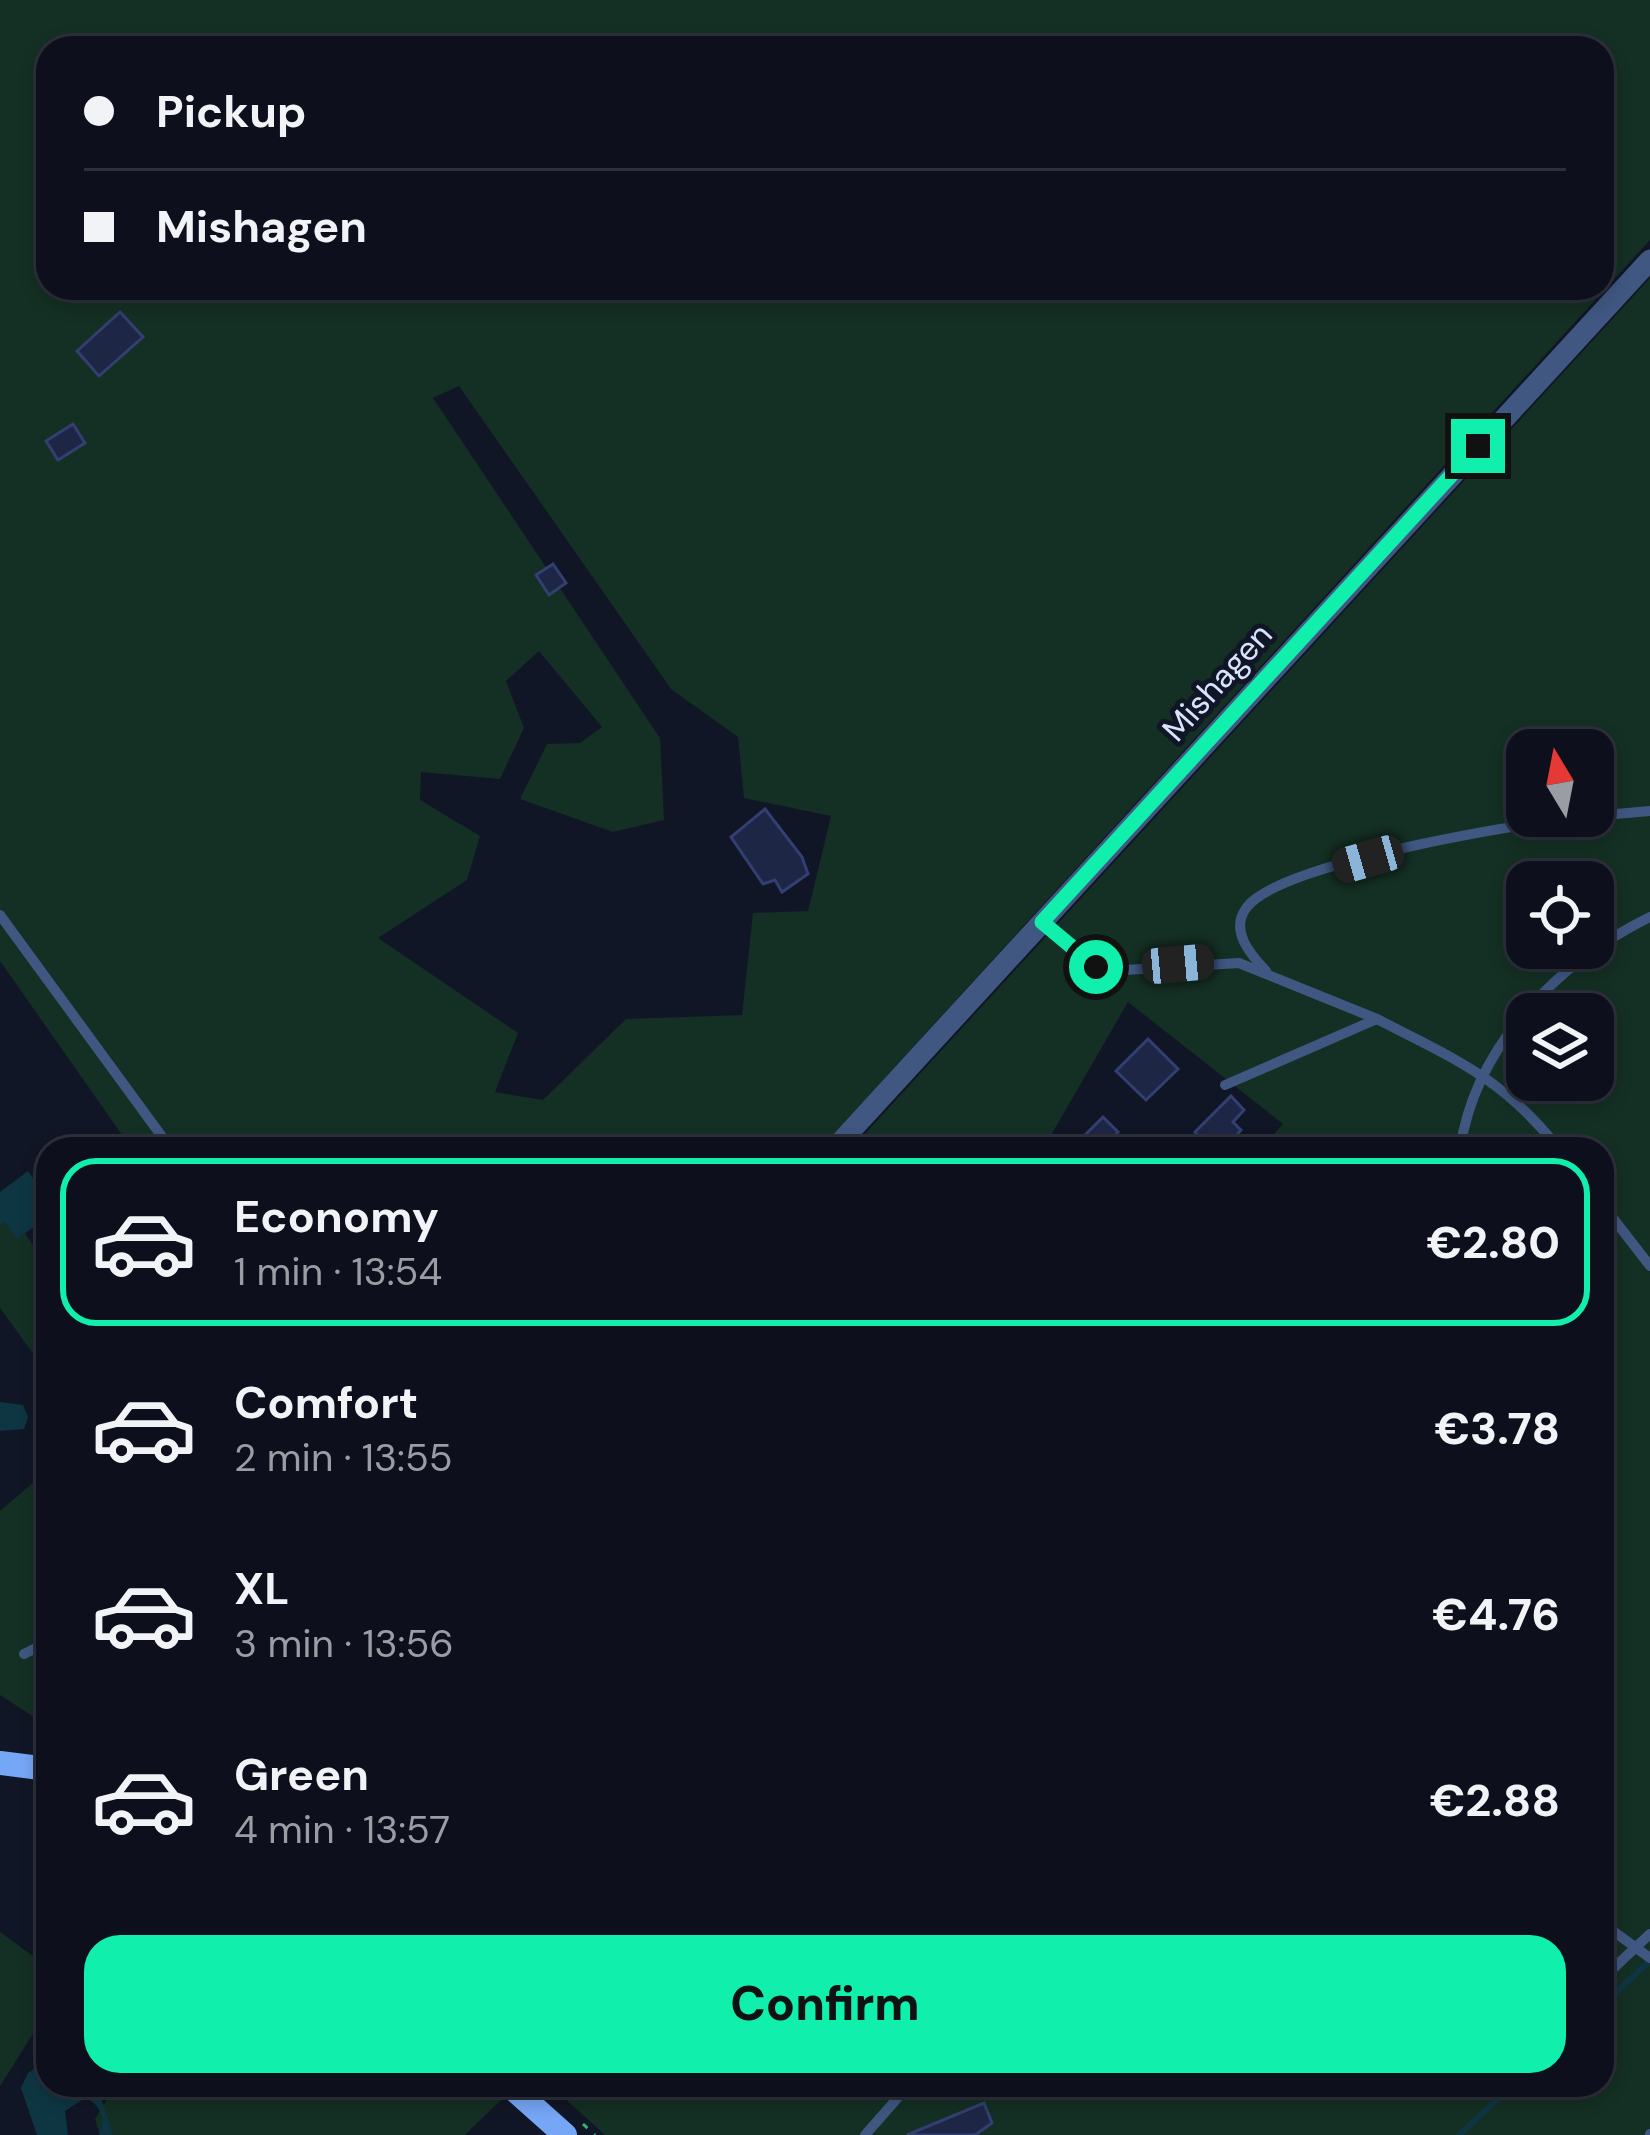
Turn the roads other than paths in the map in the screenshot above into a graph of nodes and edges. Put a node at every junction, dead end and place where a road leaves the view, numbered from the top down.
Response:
1 (1650, 260) edge
2 (1614, 299) edge
3 (1613, 300) edge
4 (1650, 812) edge
5 (1614, 814) edge
6 (1506, 830) edge
7 (0, 915) edge
8 (1650, 917) edge
9 (1042, 922) junction
10 (1266, 971) junction
11 (1377, 1018) junction
12 (1487, 1075) junction
13 (1225, 1085) dead end
14 (162, 1137) edge
15 (844, 1137) edge
16 (1464, 1137) edge
17 (1549, 1137) edge
18 (1614, 1220) edge
19 (1650, 1266) edge
20 (36, 1648) edge
21 (24, 1654) dead end
22 (0, 1763) edge
23 (36, 1768) edge
24 (1614, 1931) edge
25 (1650, 1934) edge
26 (1637, 1948) junction
27 (1650, 1958) edge
28 (1614, 1968) edge
29 (522, 2097) edge
30 (898, 2097) edge
31 (565, 2135) edge
32 (865, 2135) edge

1 - 2 street, Mishagen
3 - 9 street, Mishagen
4 - 5 lane
6 - 10 lane
7 - 14 lane
8 - 12 lane
9 - 10 lane
9 - 15 street, Mishagen
10 - 11 lane
11 - 12 lane
11 - 13 lane
12 - 16 lane
12 - 17 lane
18 - 19 lane
20 - 21 lane
22 - 23 street
24 - 26 lane
25 - 26 lane
26 - 27 lane
26 - 28 lane
29 - 31 street
30 - 32 lane

